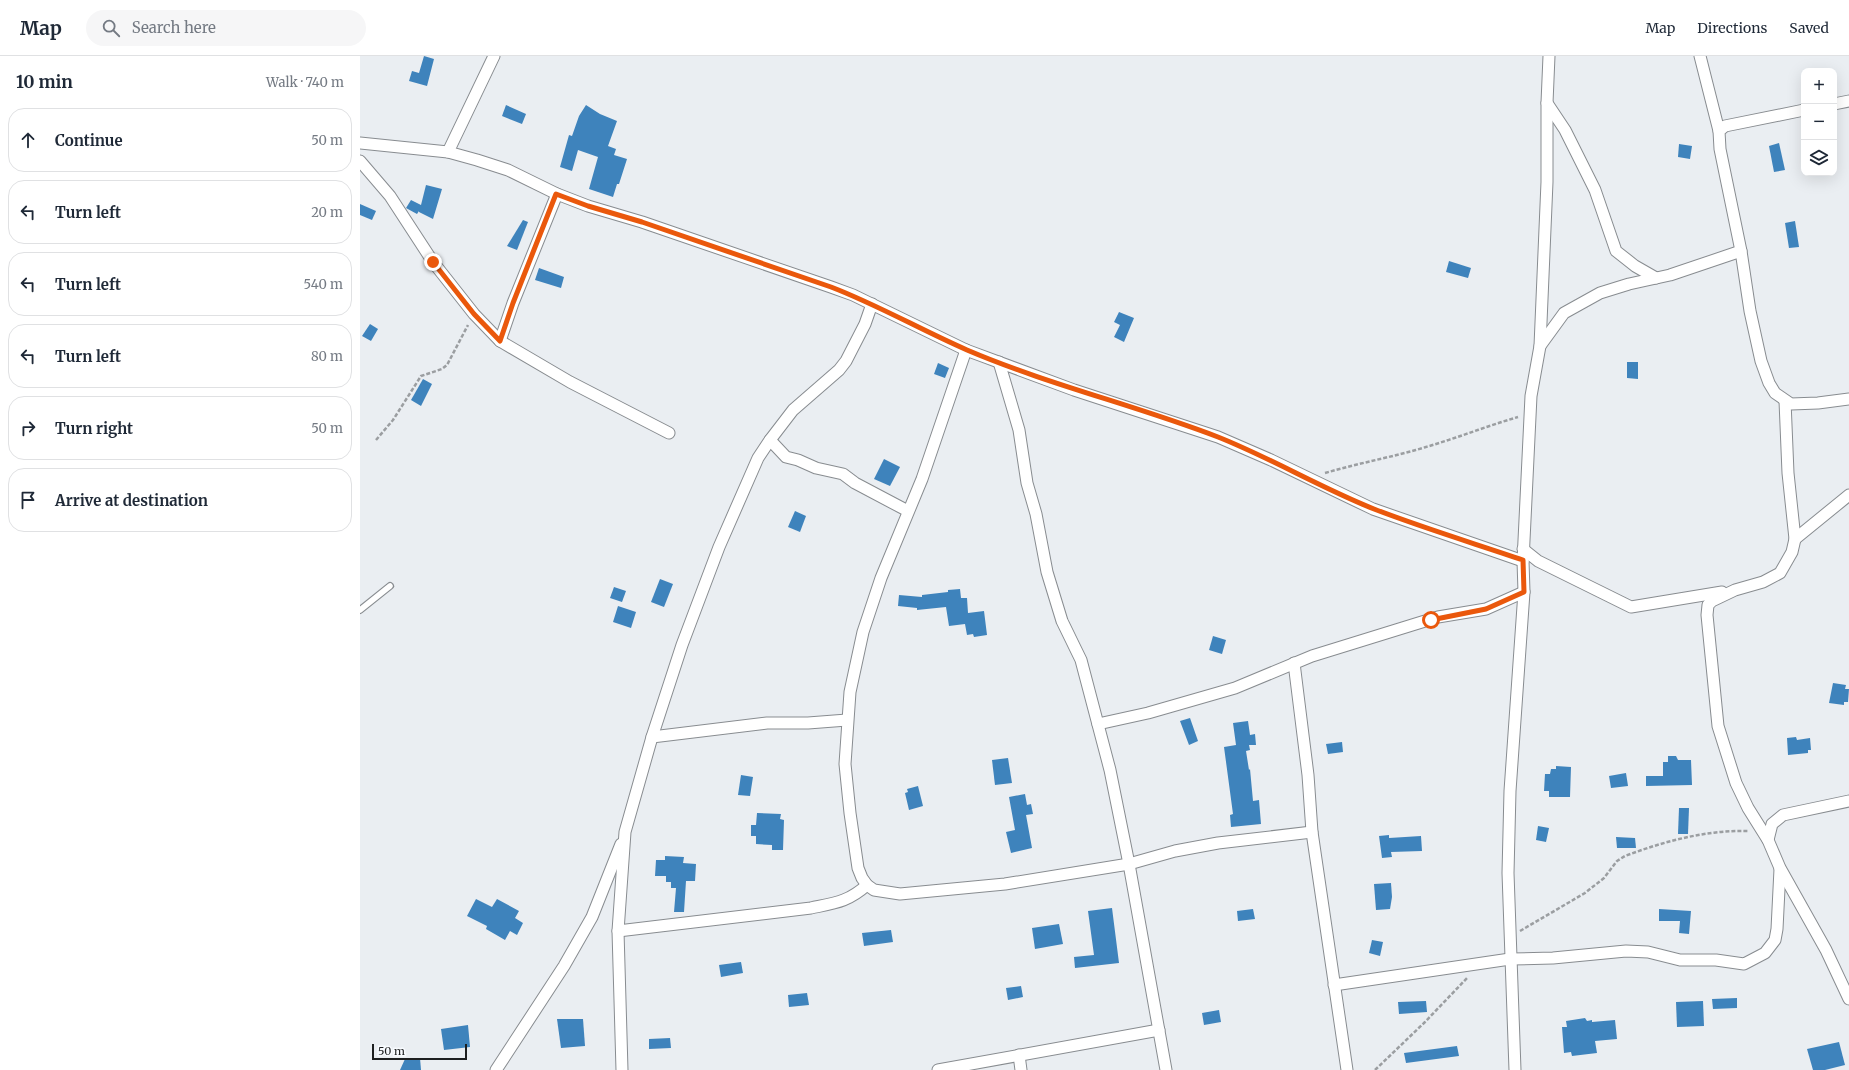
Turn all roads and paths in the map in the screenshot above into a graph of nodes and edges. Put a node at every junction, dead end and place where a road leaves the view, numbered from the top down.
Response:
1 (494, 56) edge
2 (1549, 56) edge
3 (1700, 56) edge
4 (1849, 101) edge
5 (1547, 103) junction
6 (1837, 103) edge
7 (1801, 111) edge
8 (1720, 131) junction
9 (360, 143) edge
10 (448, 152) junction
11 (360, 161) edge
12 (556, 194) junction
13 (1741, 251) junction
14 (1656, 278) junction
15 (872, 304) junction
16 (474, 314) junction
17 (500, 341) junction
18 (1540, 346) junction
19 (966, 350) junction
20 (999, 362) junction
21 (1849, 399) edge
22 (1785, 401) junction
23 (1530, 414) junction
24 (669, 433) dead end
25 (376, 440) dead end
26 (770, 440) junction
27 (1308, 478) junction
28 (1849, 495) edge
29 (908, 511) junction
30 (1795, 539) junction
31 (1523, 549) junction
32 (1523, 560) junction
33 (390, 586) dead end
34 (1735, 590) junction
35 (1524, 592) junction
36 (360, 610) edge
37 (1294, 663) junction
38 (847, 720) junction
39 (1098, 724) junction
40 (652, 737) junction
41 (1849, 801) edge
42 (625, 832) junction
43 (1312, 832) junction
44 (1766, 835) junction
45 (1129, 864) junction
46 (1780, 868) junction
47 (867, 885) junction
48 (618, 931) junction
49 (1510, 938) junction
50 (1510, 959) junction
51 (1480, 964) junction
52 (1334, 984) junction
53 (1849, 999) edge
54 (1159, 1030) junction
55 (1019, 1055) junction
56 (496, 1070) edge
57 (622, 1070) edge
58 (938, 1070) edge
59 (1021, 1070) edge
60 (1166, 1070) edge
61 (1347, 1070) edge
62 (1375, 1070) edge
63 (1515, 1070) edge

1 - 10 street
2 - 5 street
3 - 8 street
4 - 6 street
5 - 14 street
5 - 18 street
7 - 8 street
8 - 13 street
9 - 10 street
10 - 12 street
11 - 16 street
12 - 15 street
12 - 17 street
13 - 14 street
13 - 22 street
14 - 18 street
15 - 19 street
15 - 26 street
16 - 17 street
16 - 25 path
17 - 24 street
18 - 23 street
19 - 20 street
19 - 29 street
20 - 27 street
20 - 39 street
21 - 22 street
22 - 30 street
23 - 27 path
23 - 31 street
26 - 29 street
26 - 40 street
27 - 32 street
28 - 30 street
29 - 38 street
30 - 34 street
31 - 32 street
31 - 34 street
32 - 35 street
33 - 36 lane
34 - 44 street
35 - 37 street
35 - 49 street
37 - 39 street
37 - 43 street
38 - 40 street
38 - 47 street
39 - 45 street
40 - 42 street
41 - 44 street
42 - 48 street
42 - 56 street
43 - 45 street
43 - 52 street
44 - 46 street
44 - 49 path
45 - 47 street
45 - 54 street
46 - 50 street
46 - 53 street
47 - 48 street
48 - 57 street
49 - 50 street
50 - 51 street
50 - 63 street
51 - 52 street
51 - 62 path
52 - 61 street
54 - 55 street
54 - 60 street
55 - 58 street
55 - 59 street

